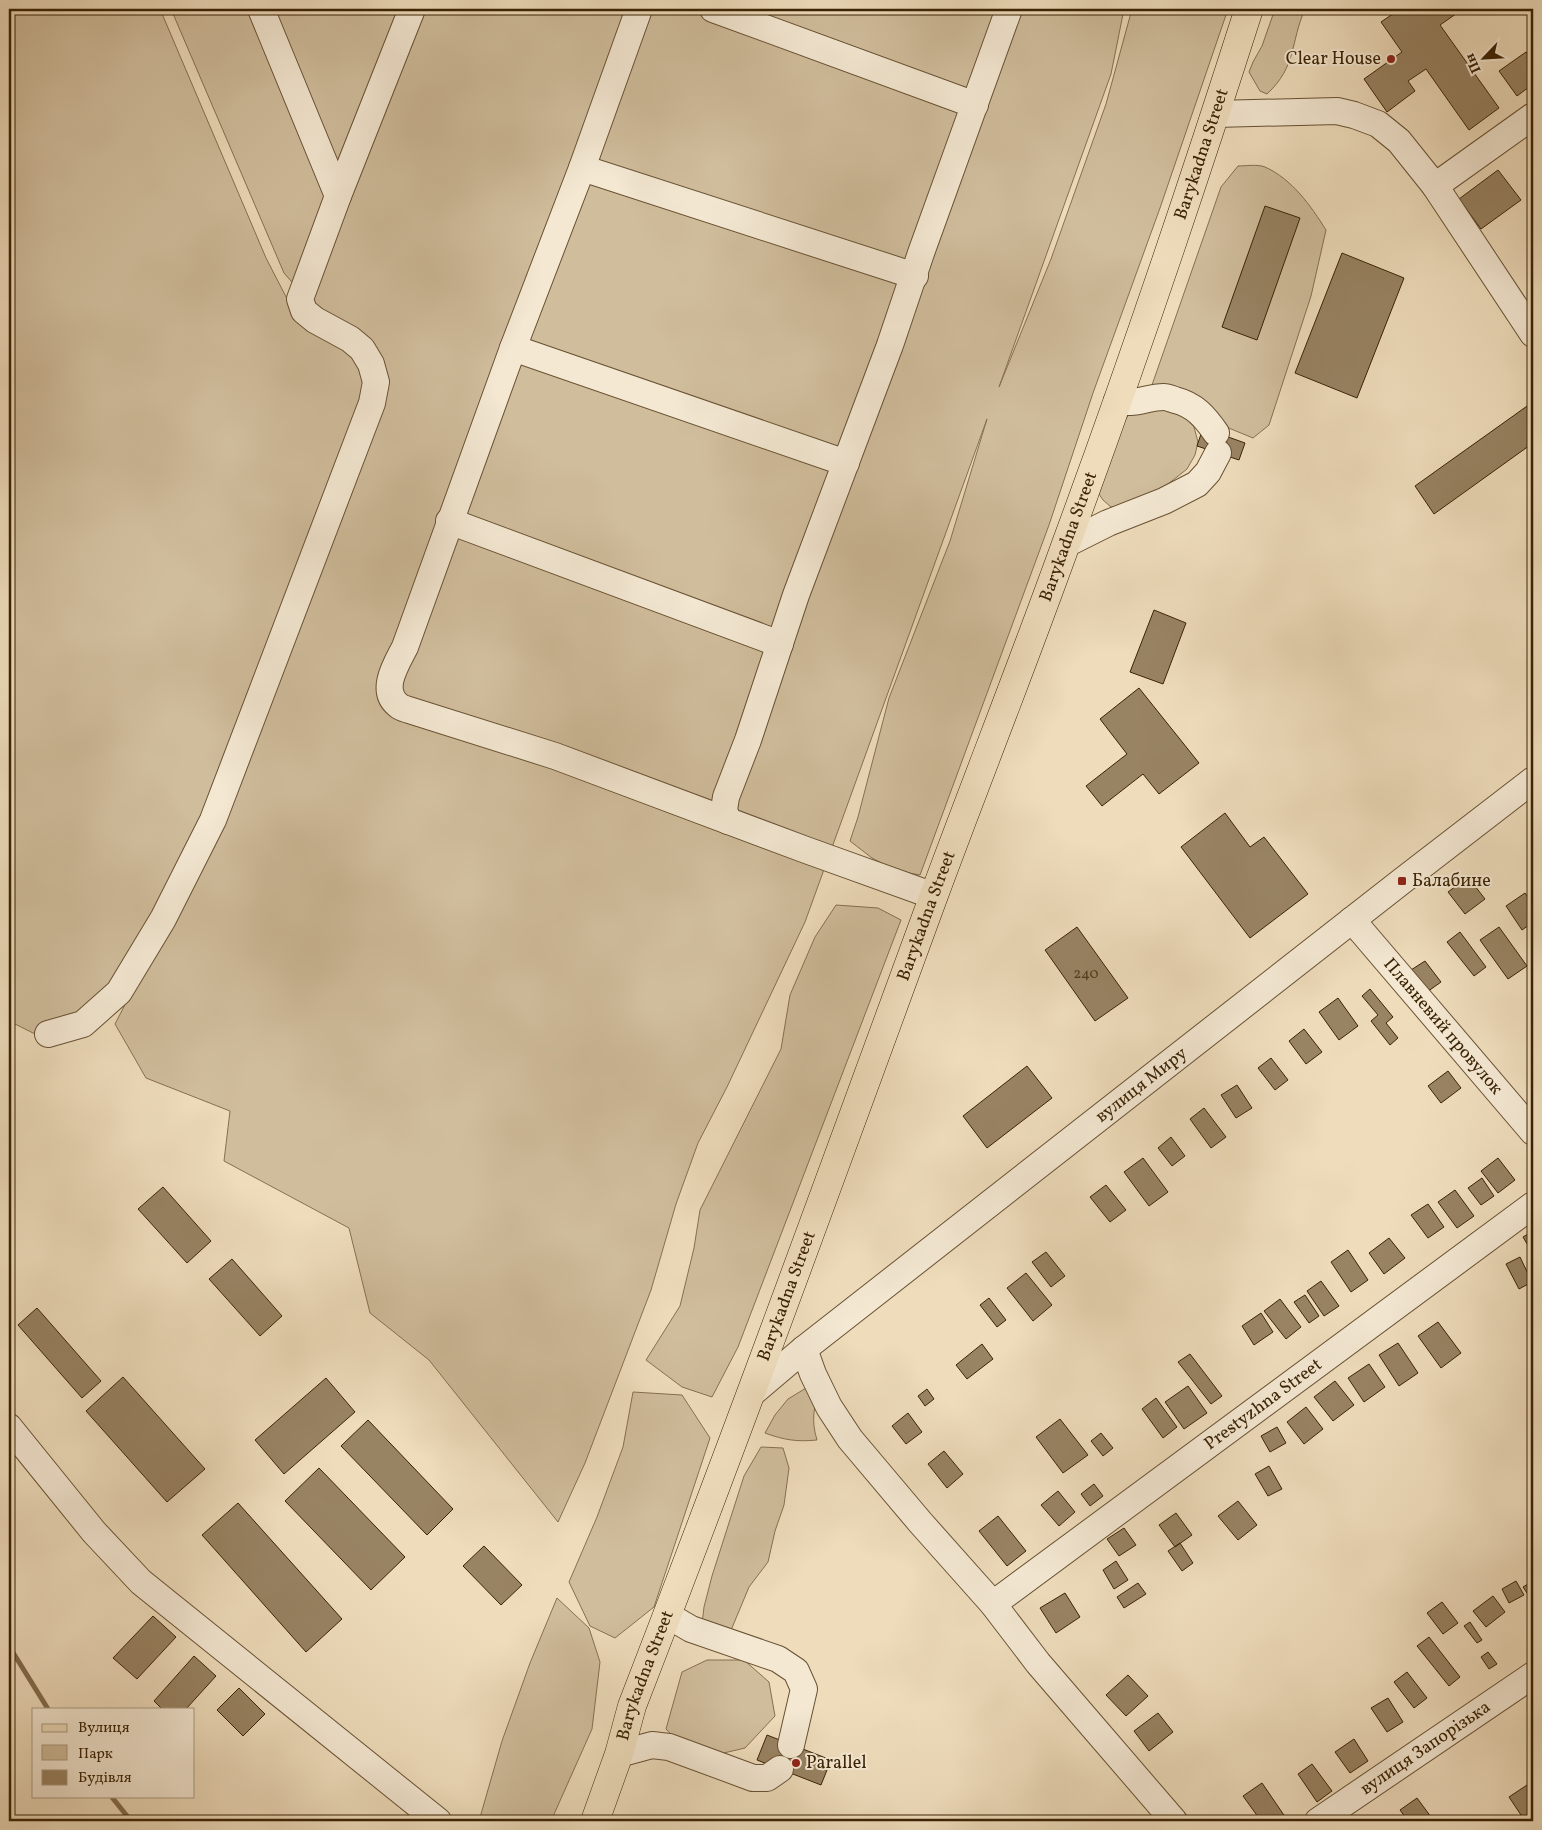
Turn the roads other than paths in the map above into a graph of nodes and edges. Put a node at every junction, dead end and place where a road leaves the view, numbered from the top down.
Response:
1 (261, 9) edge
2 (412, 9) edge
3 (639, 9) edge
4 (712, 9) edge
5 (1009, 9) edge
6 (1249, 9) edge
7 (975, 105) junction
8 (1215, 114) junction
9 (1533, 116) edge
10 (582, 168) junction
11 (1435, 186) junction
12 (338, 196) junction
13 (914, 276) junction
14 (1533, 334) edge
15 (513, 348) junction
16 (1118, 401) junction
17 (846, 464) junction
18 (449, 521) junction
19 (1066, 544) junction
20 (780, 644) junction
21 (1533, 780) edge
22 (728, 821) junction
23 (934, 896) junction
24 (1352, 920) junction
25 (48, 1034) dead end
26 (1533, 1132) edge
27 (1533, 1205) edge
28 (804, 1349) junction
29 (751, 1394) junction
30 (9, 1427) edge
31 (993, 1604) junction
32 (667, 1615) junction
33 (1533, 1675) edge
34 (791, 1745) dead end
35 (619, 1754) junction
36 (780, 1769) dead end
37 (438, 1821) edge
38 (595, 1821) edge
39 (1174, 1821) edge
40 (1318, 1821) edge

1 - 12 street
2 - 12 street
3 - 10 street
4 - 7 street
5 - 7 street
6 - 8 main road, Barykadna Street
7 - 13 street
8 - 11 street
8 - 16 main road, Barykadna Street
9 - 11 street
10 - 13 street
10 - 15 street
11 - 14 street
12 - 25 street
13 - 17 street
15 - 17 street
15 - 18 street
16 - 19 main road, Barykadna Street
16 - 19 street
17 - 20 street
18 - 20 street
18 - 22 street
19 - 23 main road, Barykadna Street
20 - 22 street
21 - 24 street, вулиця Миру
22 - 23 street
23 - 29 main road, Barykadna Street
24 - 26 street, Плавневий провулок
24 - 28 street, вулиця Миру
27 - 31 street, Prestyzhna Street
28 - 29 street, вулиця Миру
28 - 31 street
29 - 32 main road, Barykadna Street
30 - 37 street
31 - 39 street
32 - 34 street
32 - 35 main road, Barykadna Street
33 - 40 street, вулиця Запорізька
35 - 36 street
35 - 38 main road, Barykadna Street

